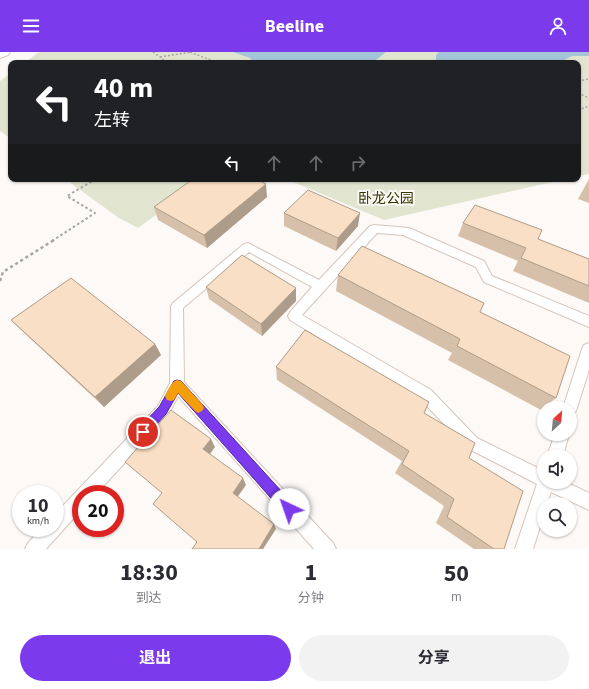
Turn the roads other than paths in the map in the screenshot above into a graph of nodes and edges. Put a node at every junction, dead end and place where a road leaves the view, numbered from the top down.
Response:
1 (4, 52) edge
2 (0, 54) edge
3 (320, 286) junction
4 (589, 322) edge
5 (589, 350) edge
6 (177, 384) junction
7 (572, 401) edge
8 (537, 476) edge
9 (93, 485) edge
10 (544, 489) edge
11 (563, 489) edge
12 (589, 502) edge
13 (72, 508) edge
14 (64, 516) edge
15 (45, 537) edge
16 (321, 547) edge
17 (34, 549) edge
18 (524, 549) edge

1 - 2 main road
3 - 4 lane
3 - 6 lane
3 - 8 lane
5 - 7 lane
6 - 9 lane
6 - 16 lane
10 - 18 lane
11 - 12 lane
13 - 14 lane
15 - 17 lane

